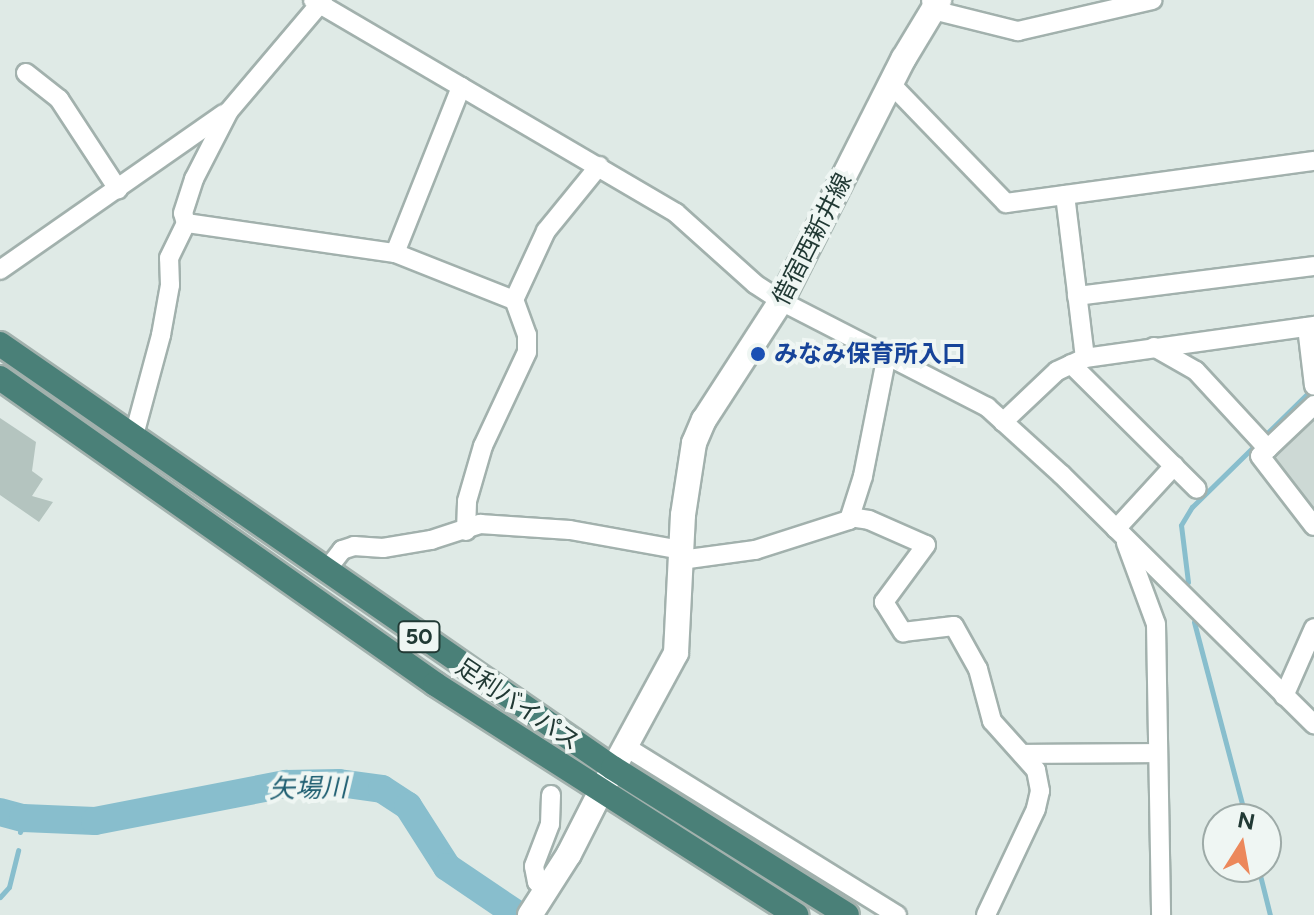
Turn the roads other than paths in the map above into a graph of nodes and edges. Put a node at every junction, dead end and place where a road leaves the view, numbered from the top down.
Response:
1 (1152, 0) edge
2 (318, 2) edge
3 (935, 3) edge
4 (26, 73) dead end
5 (890, 83) junction
6 (461, 87) junction
7 (229, 111) junction
8 (1314, 161) edge
9 (599, 166) junction
10 (118, 189) junction
11 (1065, 195) junction
12 (186, 223) junction
13 (395, 253) junction
14 (1314, 266) edge
15 (0, 270) edge
16 (1077, 296) junction
17 (514, 300) junction
18 (781, 301) junction
19 (1310, 326) edge
20 (0, 344) edge
21 (1154, 347) junction
22 (887, 355) junction
23 (1078, 361) junction
24 (0, 378) edge
25 (1314, 386) edge
26 (1314, 405) edge
27 (1003, 422) junction
28 (133, 439) junction
29 (1268, 449) junction
30 (1174, 466) junction
31 (1197, 489) dead end
32 (850, 517) junction
33 (1314, 526) edge
34 (466, 531) junction
35 (1120, 533) junction
36 (681, 555) junction
37 (325, 572) junction
38 (1314, 628) edge
39 (1284, 696) junction
40 (1314, 724) edge
41 (626, 747) junction
42 (1158, 753) junction
43 (1022, 754) junction
44 (613, 768) junction
45 (600, 793) junction
46 (551, 795) dead end
47 (537, 904) edge
48 (796, 915) edge
49 (847, 915) edge
50 (897, 915) edge
51 (986, 915) edge
52 (1161, 915) edge

1 - 3 street
2 - 6 street
2 - 7 street
3 - 5 main road, 借宿西新井線
4 - 10 street
5 - 11 street
5 - 18 main road, 借宿西新井線
6 - 9 street
6 - 13 street
7 - 10 street
7 - 12 street
8 - 11 street
9 - 17 street
9 - 18 street
10 - 15 street
11 - 16 street
12 - 13 street
12 - 28 street
13 - 17 street
14 - 16 street
16 - 23 street
17 - 34 street
18 - 22 street
18 - 36 main road, 借宿西新井線
19 - 21 street
19 - 25 street
20 - 28 highway, 足利バイパス / 50
21 - 23 street
21 - 29 street
22 - 27 street
22 - 32 street
23 - 27 street
23 - 30 street
24 - 45 highway, 足利バイパス / 50
26 - 29 street
27 - 35 street
28 - 37 highway, 足利バイパス / 50
29 - 33 street
30 - 31 street
30 - 35 street
32 - 36 street
32 - 43 street
34 - 36 street
34 - 37 street
35 - 39 street
35 - 42 street
36 - 41 main road, 借宿西新井線
37 - 44 highway, 足利バイパス / 50
38 - 39 street
39 - 40 street
41 - 44 main road, 借宿西新井線
41 - 50 street
42 - 43 street
42 - 52 street
43 - 51 street
44 - 45 main road, 借宿西新井線
44 - 49 highway, 足利バイパス / 50
45 - 47 main road, 借宿西新井線
45 - 48 highway, 足利バイパス / 50
46 - 47 street

